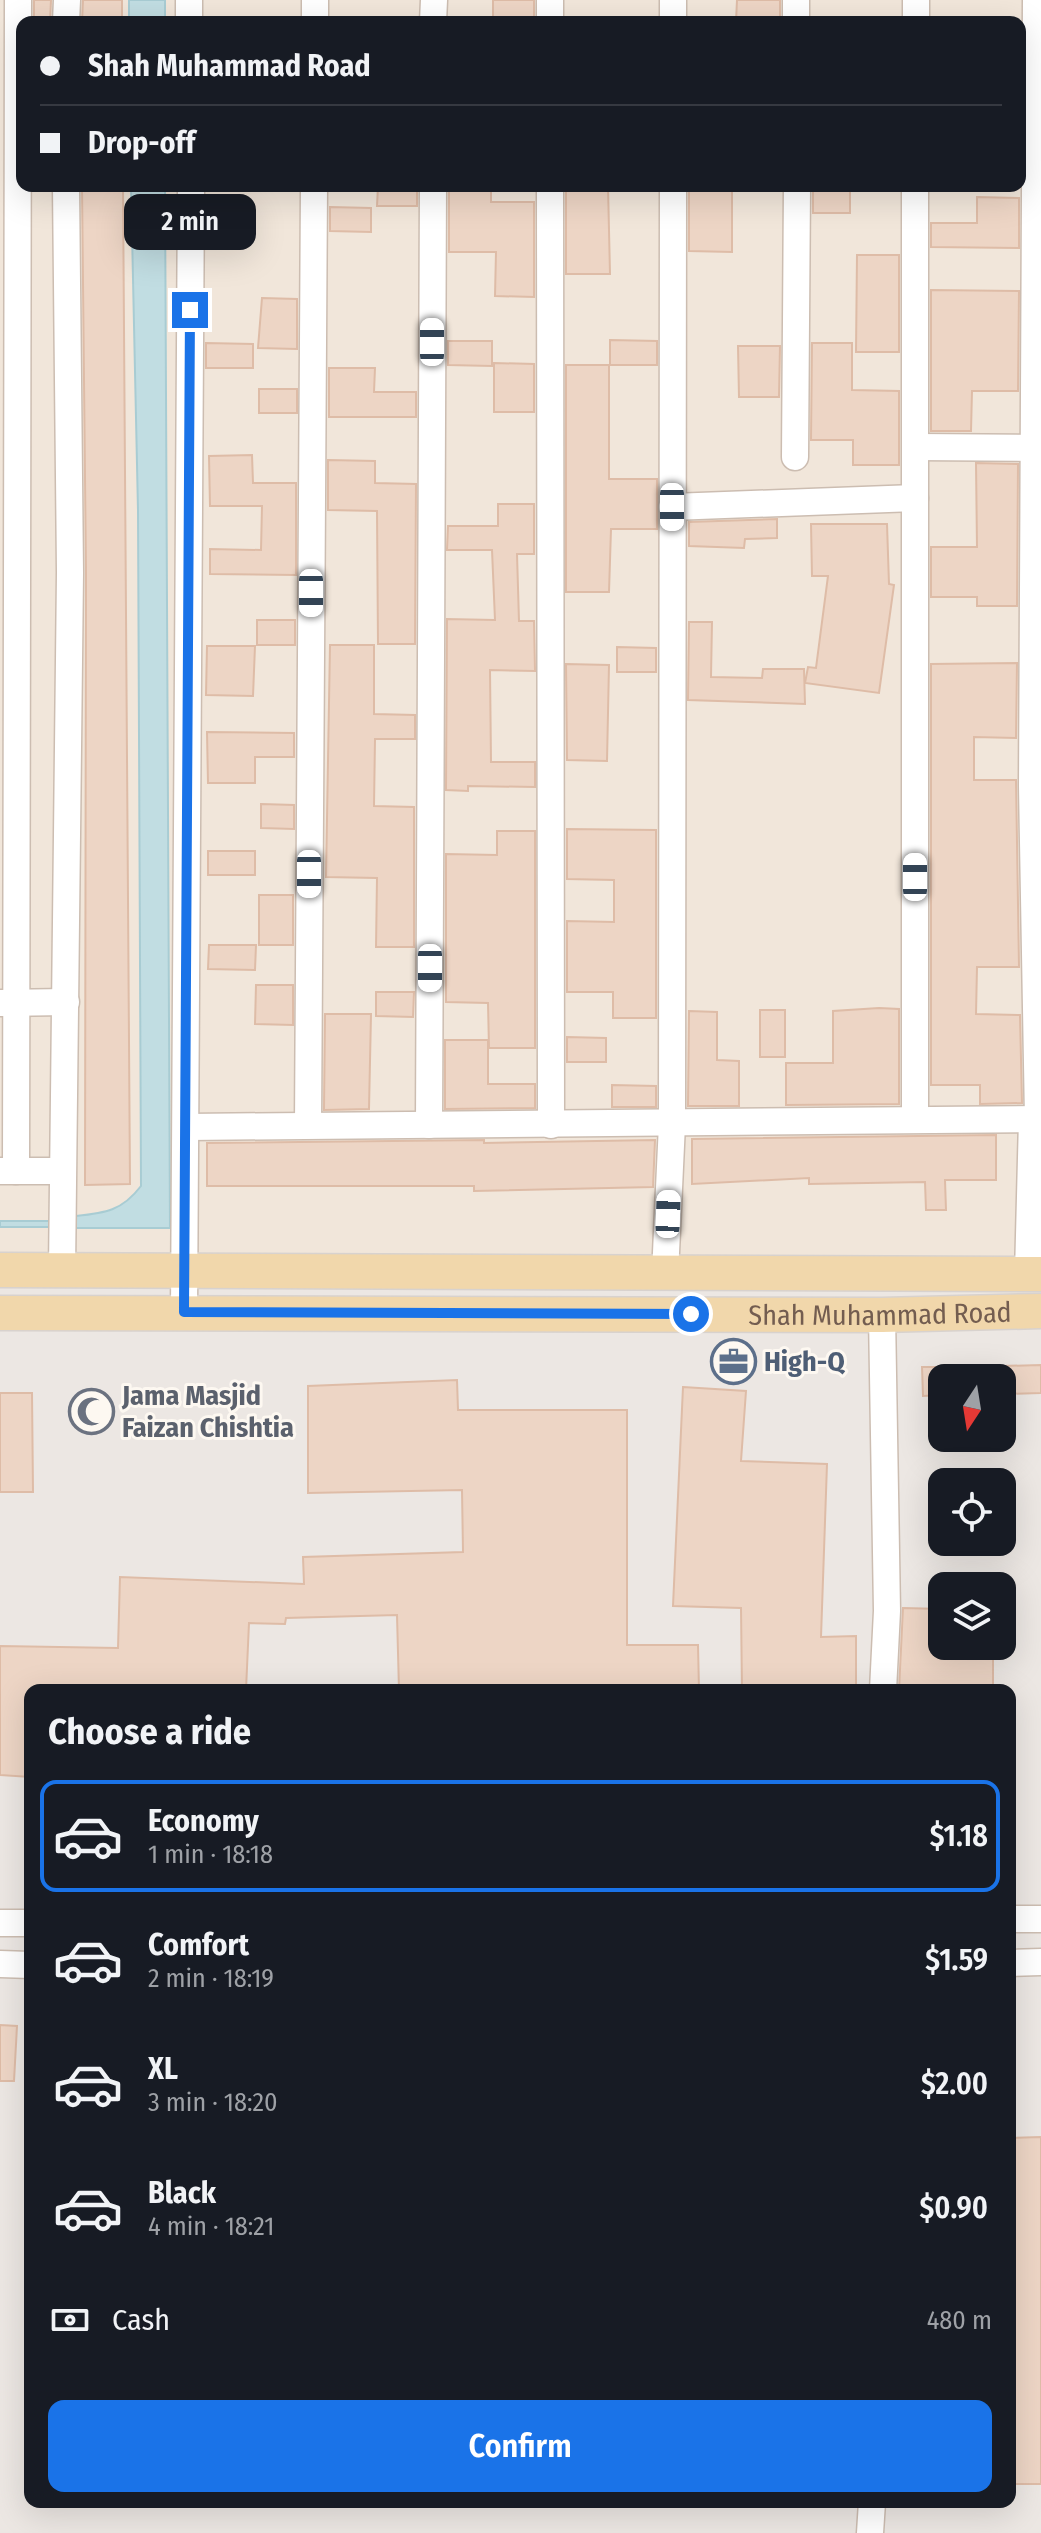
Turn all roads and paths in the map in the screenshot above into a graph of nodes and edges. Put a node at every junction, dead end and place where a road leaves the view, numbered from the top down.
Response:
1 (1036, 0) edge
2 (16, 61) edge
3 (1027, 100) edge
4 (14, 122) edge
5 (14, 152) edge
6 (66, 192) edge
7 (191, 192) edge
8 (314, 192) edge
9 (433, 192) edge
10 (550, 192) edge
11 (673, 192) edge
12 (797, 192) edge
13 (915, 192) edge
14 (916, 447) junction
15 (1038, 448) edge
16 (795, 457) dead end
17 (915, 498) junction
18 (672, 507) junction
19 (66, 1002) junction
20 (8, 1003) edge
21 (915, 1119) junction
22 (1037, 1119) edge
23 (672, 1124) junction
24 (308, 1125) junction
25 (429, 1125) junction
26 (551, 1125) junction
27 (188, 1127) junction
28 (8, 1171) edge
29 (62, 1171) junction
30 (62, 1258) junction
31 (185, 1269) junction
32 (0, 1270) edge
33 (665, 1274) junction
34 (1034, 1274) edge
35 (1041, 1311) edge
36 (184, 1312) junction
37 (0, 1313) edge
38 (882, 1315) junction
39 (883, 1684) edge
40 (1016, 1919) edge
41 (1041, 1919) edge
42 (0, 1923) edge
43 (24, 1923) edge
44 (1041, 1962) edge
45 (1016, 1963) edge
46 (0, 1964) edge
47 (24, 1965) edge
48 (872, 2508) edge
49 (870, 2533) edge

1 - 3 street
2 - 4 street
3 - 15 street
4 - 5 street
5 - 20 street
6 - 19 street
7 - 27 street
8 - 24 street
9 - 25 street
10 - 26 street
11 - 18 street
12 - 16 street
13 - 14 street
14 - 15 street
14 - 17 street
15 - 22 street
17 - 18 street
17 - 21 street
18 - 23 street
19 - 20 street
19 - 29 street
20 - 28 street
21 - 22 street
21 - 23 street
22 - 34 street
23 - 26 street
23 - 33 street
24 - 25 street
24 - 27 street
25 - 26 street
27 - 31 street
28 - 29 street
29 - 30 street
30 - 31 main road, Shah Muhammad Road
30 - 32 main road, Shah Muhammad Road
31 - 33 main road, Shah Muhammad Road
31 - 36 street
33 - 34 main road, Shah Muhammad Road
35 - 38 main road, Shah Muhammad Road
36 - 37 main road, Shah Muhammad Road
36 - 38 main road, Shah Muhammad Road
38 - 39 street
40 - 41 street
42 - 43 street
44 - 45 street
46 - 47 street
48 - 49 street

